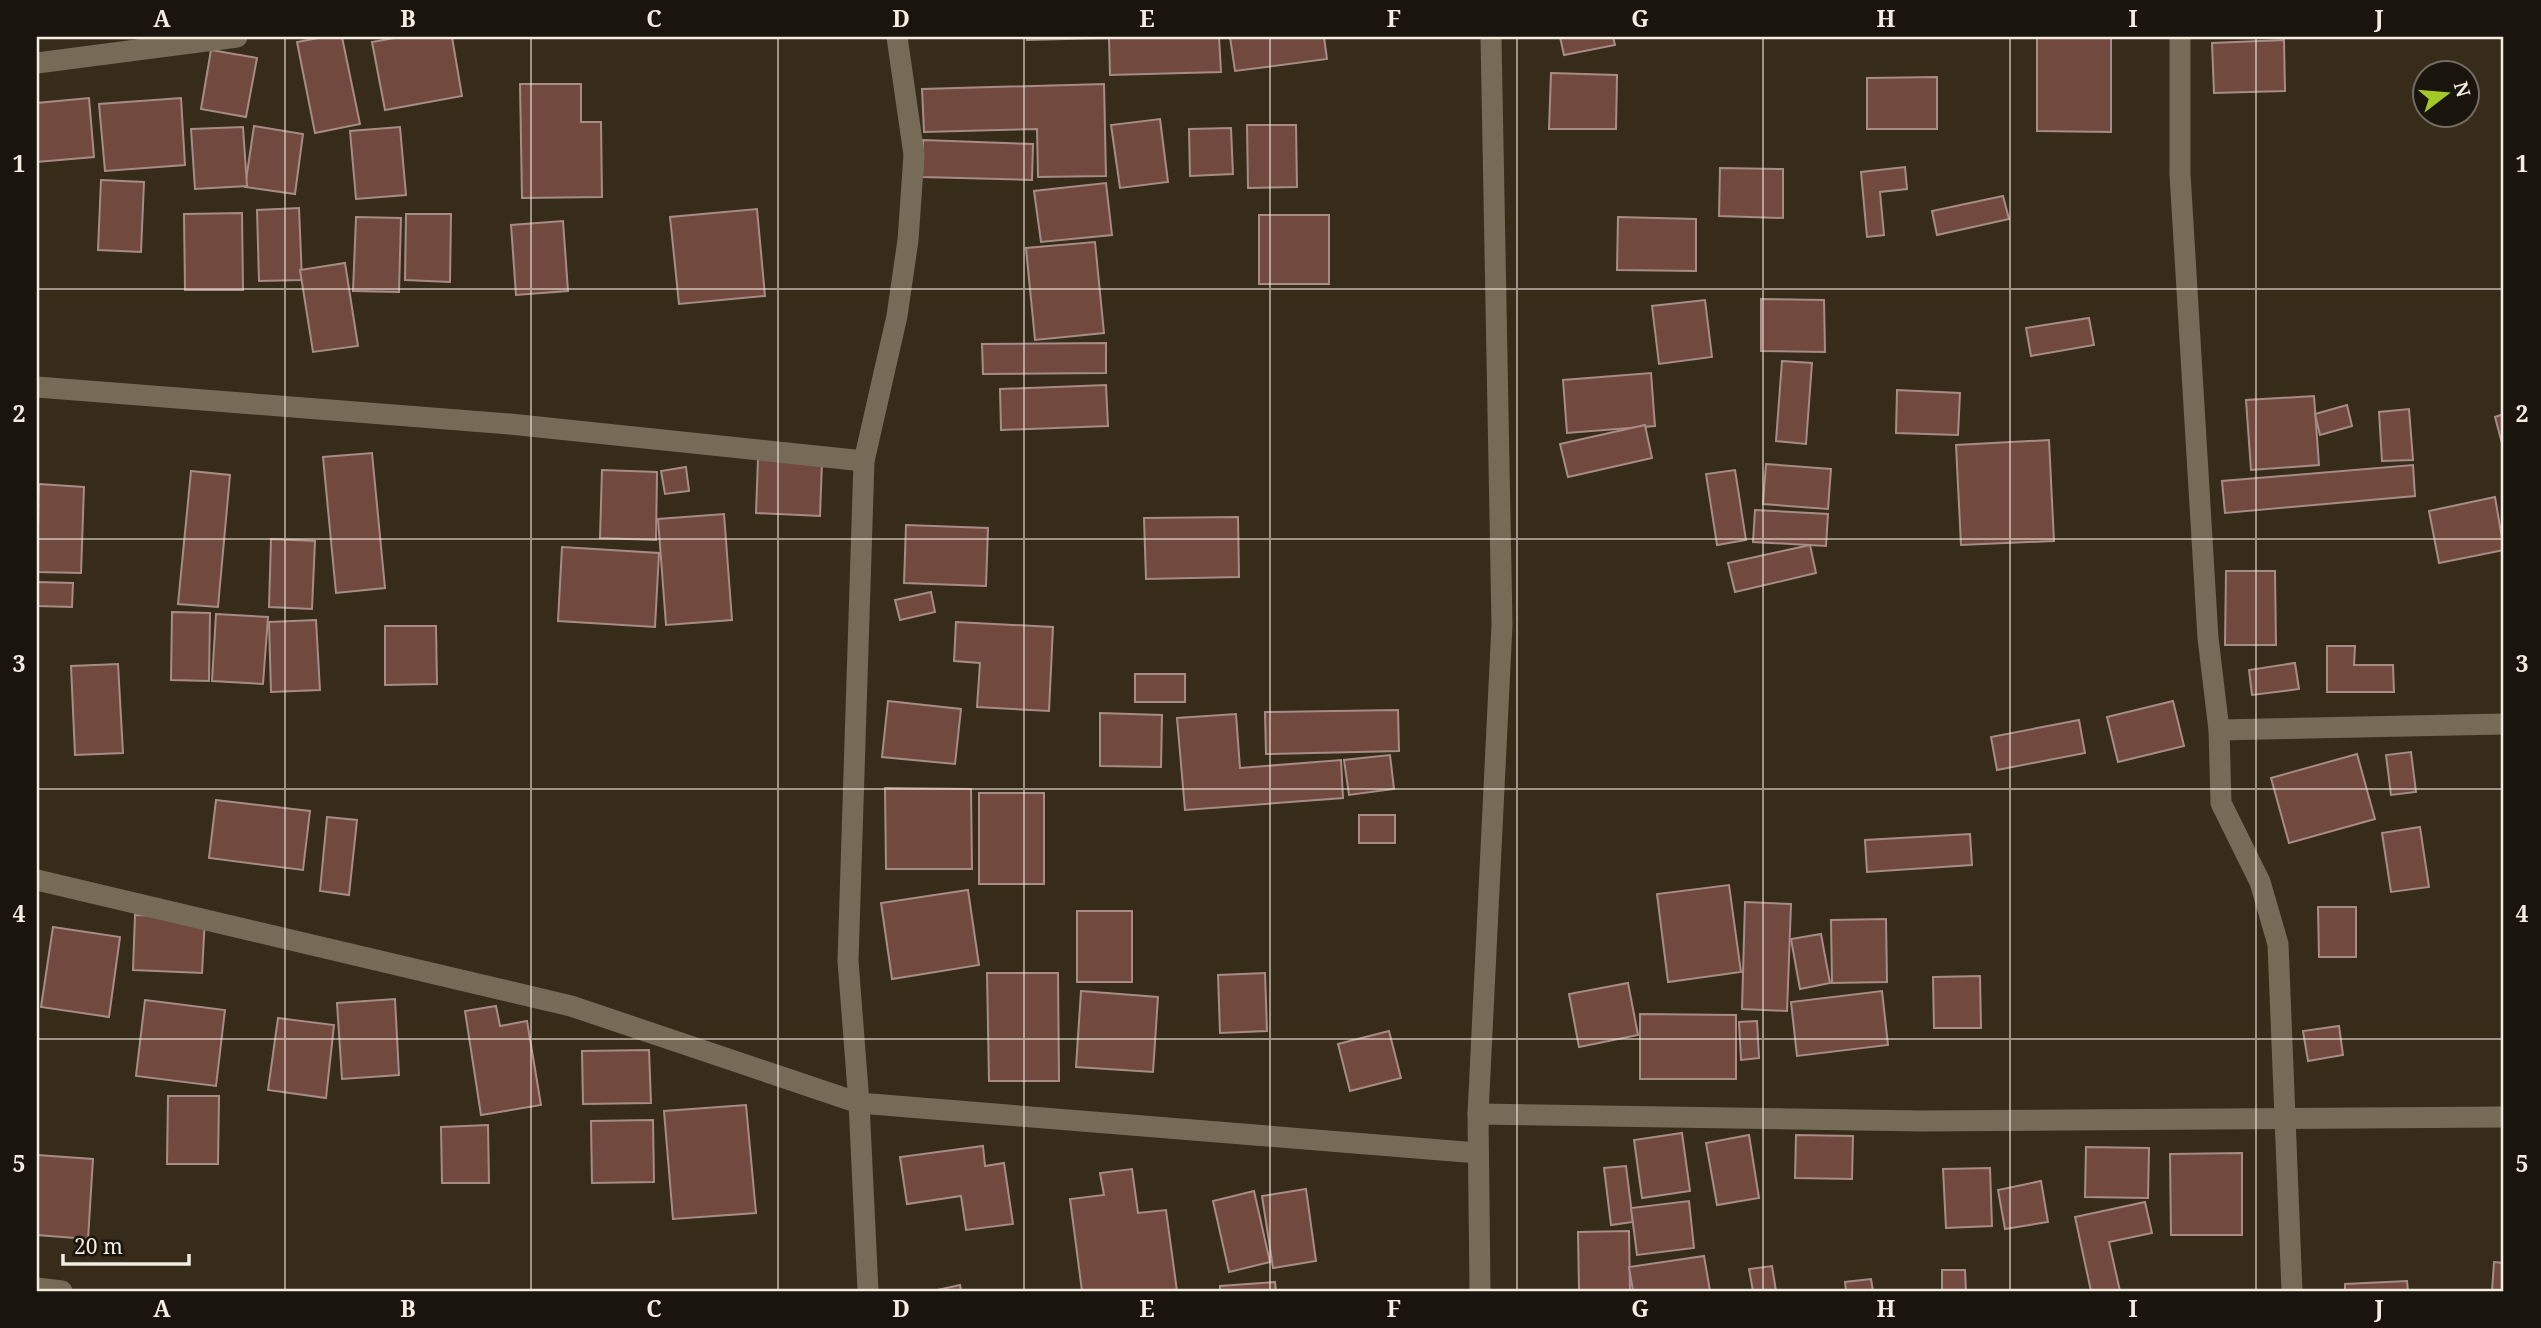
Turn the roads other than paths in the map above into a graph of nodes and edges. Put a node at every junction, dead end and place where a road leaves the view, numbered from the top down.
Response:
1 (237, 37) edge
2 (897, 37) edge
3 (1491, 37) edge
4 (2180, 37) edge
5 (37, 63) edge
6 (37, 387) edge
7 (864, 461) junction
8 (2504, 724) edge
9 (2219, 730) junction
10 (37, 880) edge
11 (859, 1103) junction
12 (1478, 1114) junction
13 (2504, 1116) edge
14 (2285, 1118) junction
15 (1479, 1153) junction
16 (37, 1288) edge
17 (62, 1291) edge
18 (868, 1291) edge
19 (1480, 1291) edge
20 (2292, 1291) edge

1 - 5 street
2 - 7 street
3 - 12 street
4 - 9 street
6 - 7 street
7 - 11 street
8 - 9 street
9 - 14 street
10 - 11 street
11 - 15 street
11 - 18 street
12 - 14 street
12 - 15 street
13 - 14 street
14 - 20 street
15 - 19 street
16 - 17 street

